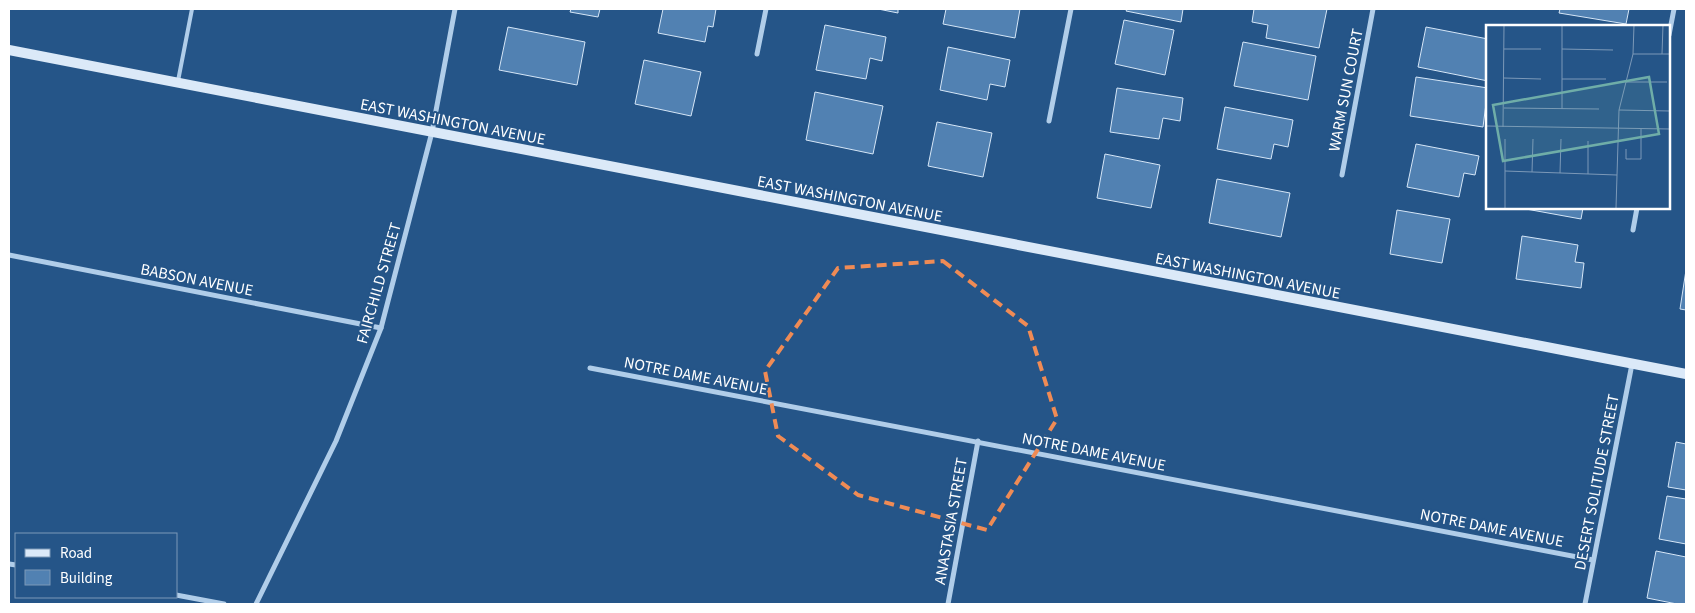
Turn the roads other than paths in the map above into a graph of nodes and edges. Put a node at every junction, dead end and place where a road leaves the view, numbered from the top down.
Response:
1 (192, 9) edge
2 (455, 9) edge
3 (766, 9) edge
4 (1071, 9) edge
5 (1373, 9) edge
6 (1674, 9) edge
7 (1670, 30) edge
8 (9, 50) edge
9 (757, 54) dead end
10 (178, 83) junction
11 (1050, 121) dead end
12 (432, 132) junction
13 (1342, 175) dead end
14 (1637, 209) edge
15 (1633, 230) dead end
16 (9, 255) edge
17 (381, 328) junction
18 (1632, 364) junction
19 (590, 368) dead end
20 (1686, 374) edge
21 (978, 441) junction
22 (1593, 560) junction
23 (178, 595) edge
24 (224, 604) edge
25 (256, 604) edge
26 (948, 604) edge
27 (1585, 604) edge

1 - 10 lane
2 - 12 street, FAIRCHILD STREET
3 - 9 street
4 - 11 street
5 - 13 street, WARM SUN COURT
6 - 7 street
8 - 10 main road, EAST WASHINGTON AVENUE
10 - 12 main road, EAST WASHINGTON AVENUE
12 - 17 street, FAIRCHILD STREET
12 - 18 main road, EAST WASHINGTON AVENUE
14 - 15 street
16 - 17 street, BABSON AVENUE
17 - 25 street, FAIRCHILD STREET
18 - 20 main road, EAST WASHINGTON AVENUE
18 - 22 street, DESERT SOLITUDE STREET
19 - 21 street, NOTRE DAME AVENUE
21 - 22 street, NOTRE DAME AVENUE
21 - 26 street, ANASTASIA STREET
22 - 27 street, DESERT SOLITUDE STREET
23 - 24 street

